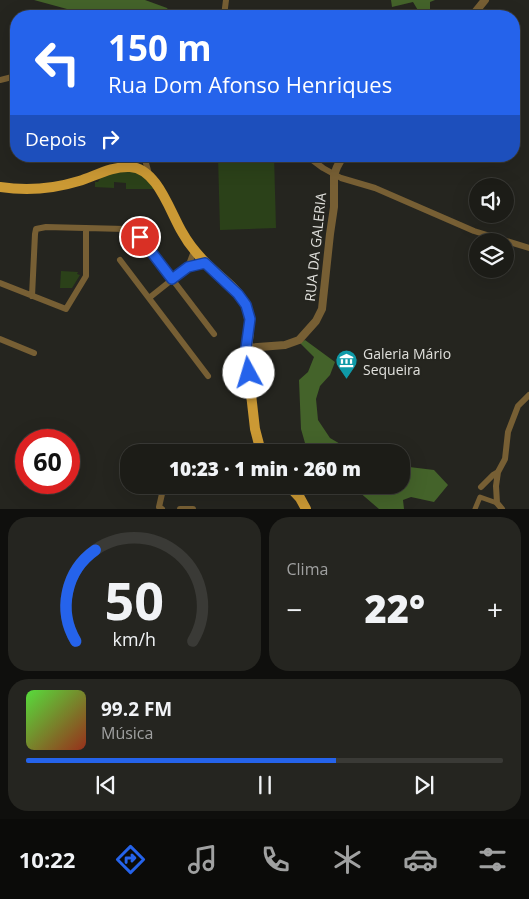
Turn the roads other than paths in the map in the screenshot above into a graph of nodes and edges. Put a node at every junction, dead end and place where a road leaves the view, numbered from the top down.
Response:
1 (485, 0) edge
2 (477, 10) edge
3 (133, 162) edge
4 (144, 162) edge
5 (316, 162) edge
6 (339, 162) edge
7 (125, 167) junction
8 (334, 175) junction
9 (151, 178) junction
10 (0, 187) edge
11 (86, 228) junction
12 (125, 229) dead end
13 (140, 237) dead end
14 (529, 248) edge
15 (194, 250) junction
16 (120, 260) dead end
17 (205, 263) junction
18 (188, 267) junction
19 (172, 279) junction
20 (0, 283) edge
21 (32, 296) junction
22 (148, 298) junction
23 (214, 334) dead end
24 (0, 340) edge
25 (246, 348) junction
26 (34, 353) dead end
27 (208, 376) dead end
28 (529, 395) edge
29 (258, 444) edge
30 (498, 472) junction
31 (481, 488) joint
32 (162, 494) edge
33 (296, 494) edge
34 (480, 498) junction
35 (497, 503) junction
36 (162, 509) edge
37 (180, 509) edge
38 (192, 509) edge
39 (306, 509) edge
40 (475, 509) edge
41 (502, 509) edge

1 - 2 street
3 - 7 street
4 - 9 street
5 - 8 street
6 - 8 street, RUA DA GALERIA
7 - 9 main road
7 - 10 main road
8 - 14 street
8 - 25 street, RUA DA GALERIA
9 - 15 main road
11 - 12 street
11 - 21 street
11 - 21 street
13 - 19 street
15 - 17 main road
15 - 18 street
16 - 22 street
17 - 18 street
17 - 25 main road
18 - 19 street
19 - 22 street
19 - 23 street
20 - 21 street
22 - 27 street
24 - 26 street
25 - 29 main road
28 - 30 street
30 - 31 street
30 - 35 street
31 - 34 street
32 - 36 street
33 - 39 main road
34 - 35 street
34 - 40 street
35 - 41 street
37 - 38 street

